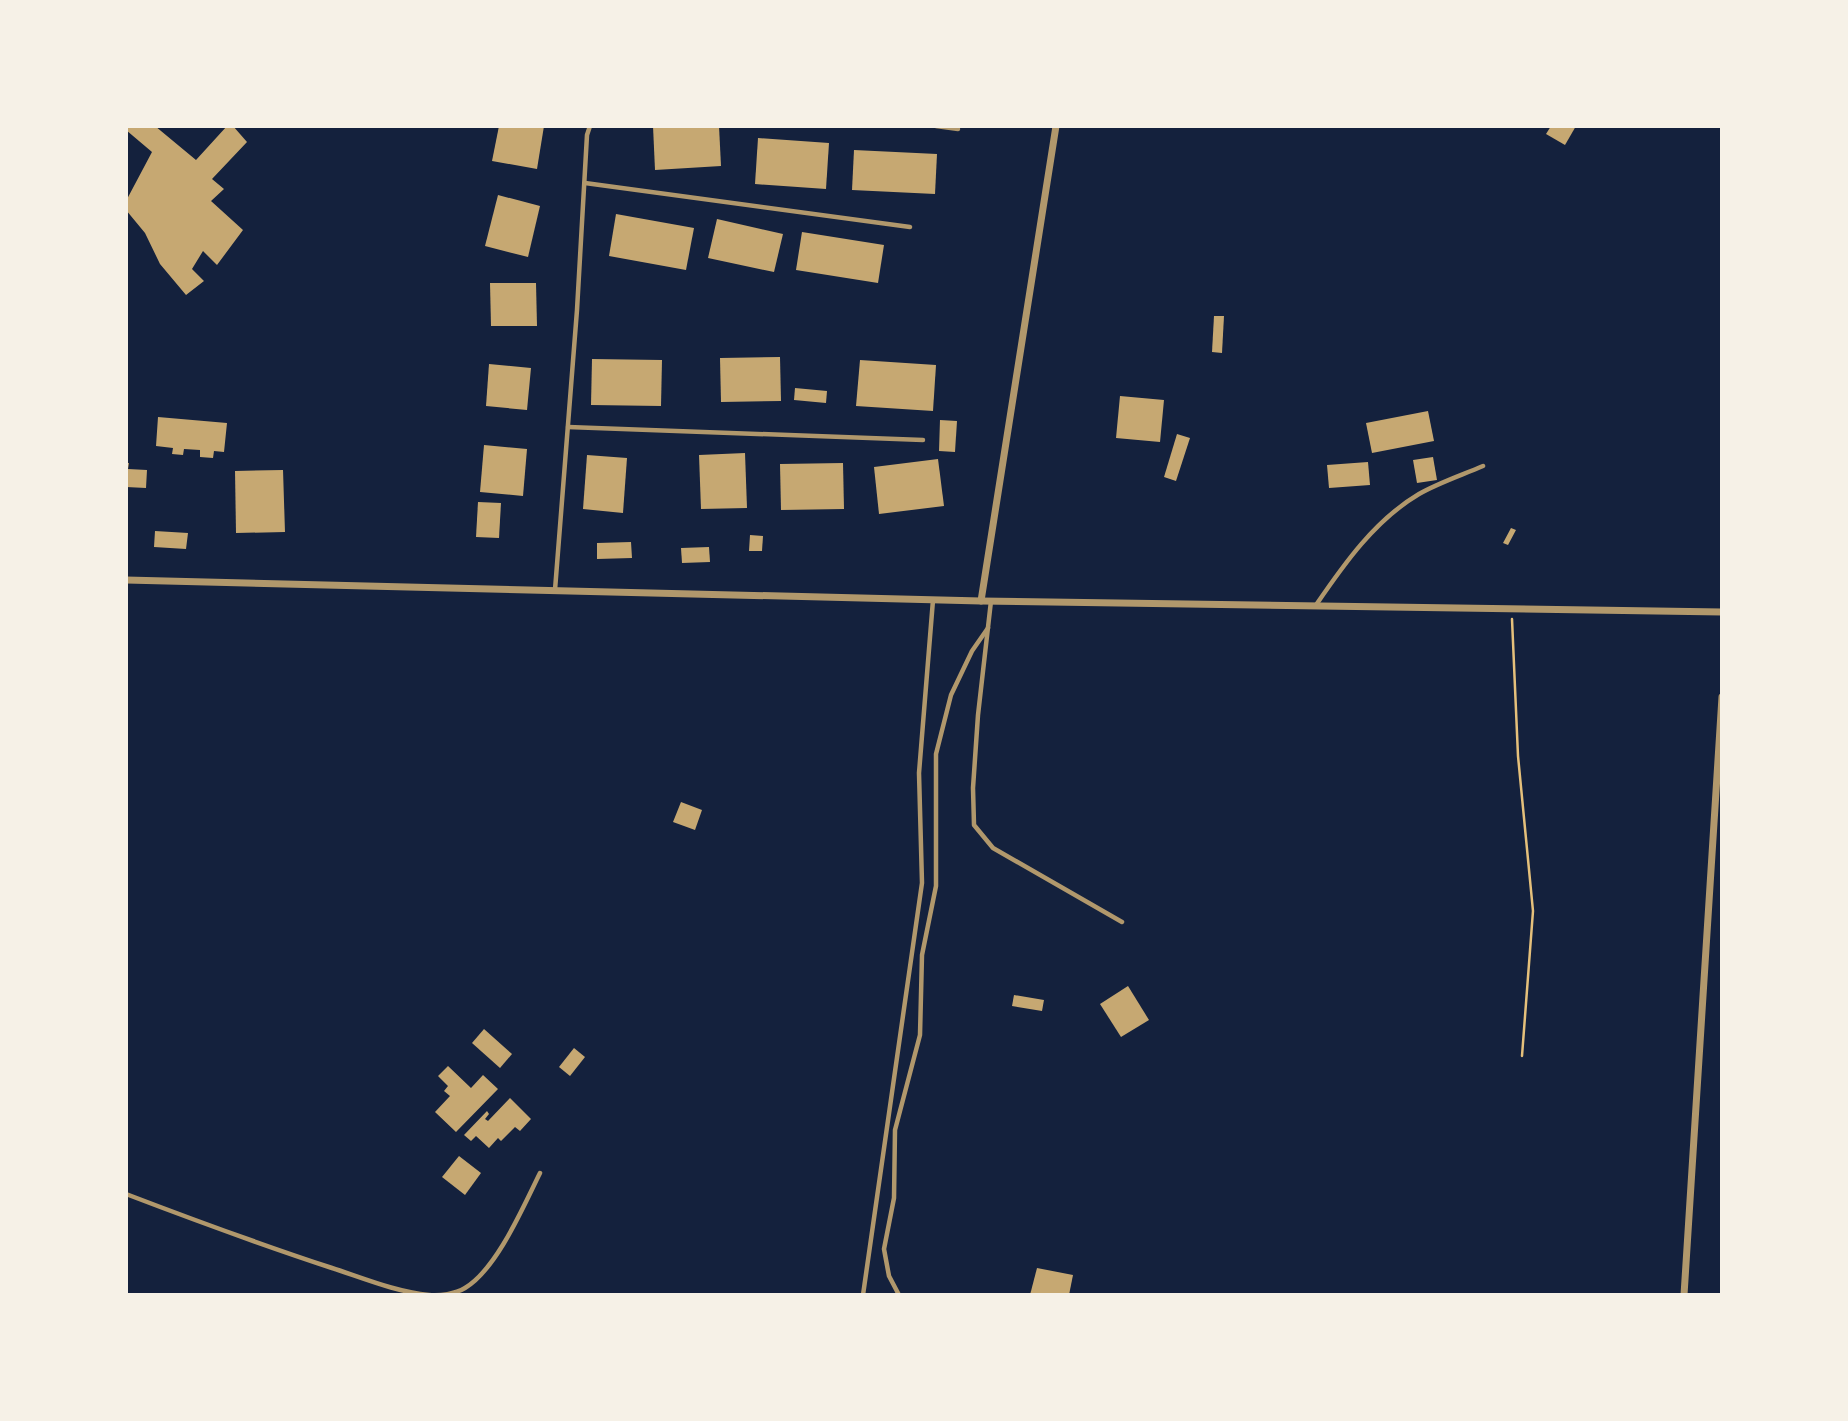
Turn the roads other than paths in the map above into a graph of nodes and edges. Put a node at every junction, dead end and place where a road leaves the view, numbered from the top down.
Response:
1 (590, 126) edge
2 (936, 126) edge
3 (1056, 126) edge
4 (958, 129) dead end
5 (584, 183) junction
6 (910, 227) dead end
7 (568, 427) junction
8 (923, 440) dead end
9 (1483, 466) dead end
10 (126, 580) edge
11 (555, 590) junction
12 (934, 599) junction
13 (991, 600) junction
14 (981, 601) junction
15 (1316, 606) junction
16 (1722, 612) edge
17 (988, 628) junction
18 (1722, 697) edge
19 (1712, 854) junction
20 (1722, 854) edge
21 (1122, 922) dead end
22 (540, 1173) dead end
23 (126, 1194) edge
24 (863, 1295) edge
25 (899, 1295) edge
26 (1684, 1295) edge

1 - 5 lane
2 - 4 lane
3 - 14 street
5 - 6 lane
5 - 7 lane
7 - 8 lane
7 - 11 lane
9 - 15 lane
10 - 11 street
11 - 12 street
12 - 14 street
12 - 24 lane
13 - 14 street
13 - 15 street
13 - 17 lane
15 - 16 street
17 - 21 lane
17 - 25 lane
18 - 19 street
19 - 20 lane
19 - 26 street
22 - 23 lane

